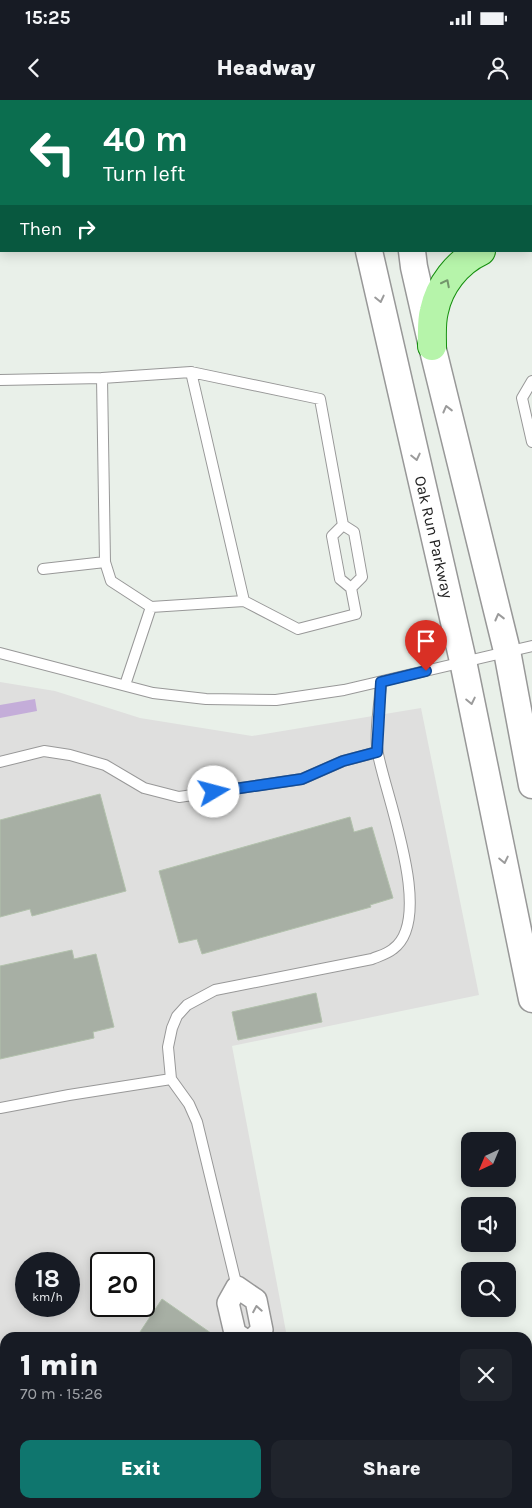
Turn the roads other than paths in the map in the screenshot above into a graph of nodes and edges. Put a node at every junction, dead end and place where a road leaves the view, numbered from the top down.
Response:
1 (370, 252) edge
2 (412, 252) edge
3 (479, 252) edge
4 (432, 346) junction
5 (191, 372) junction
6 (102, 378) junction
7 (0, 380) edge
8 (532, 381) edge
9 (532, 442) edge
10 (343, 525) junction
11 (104, 562) junction
12 (44, 569) dead end
13 (351, 588) junction
14 (244, 600) junction
15 (151, 607) junction
16 (520, 648) edge
17 (0, 653) edge
18 (463, 661) junction
19 (381, 682) junction
20 (125, 685) junction
21 (377, 752) junction
22 (0, 762) edge
23 (532, 785) edge
24 (532, 999) edge
25 (171, 1079) junction
26 (0, 1108) edge
27 (237, 1287) junction
28 (235, 1332) edge
29 (260, 1332) edge

1 -> 18 street, Oak Run Parkway
2 - 4 street
4 -> 3 main road
16 -> 4 street
5 - 6 lane
5 - 10 lane
5 - 14 lane
6 - 7 lane
6 - 11 lane
8 - 9 lane
10 - 13 lane
10 - 13 lane
11 - 12 lane
11 - 15 lane
13 - 14 lane
14 - 15 lane
15 - 20 lane
16 - 18 lane
16 - 23 street
17 - 20 lane
18 - 19 lane
18 -> 24 street, Oak Run Parkway
19 - 20 lane
19 - 21 lane
21 - 22 lane
21 - 25 lane
25 - 26 lane
25 - 27 lane
27 - 28 street
29 -> 27 street

